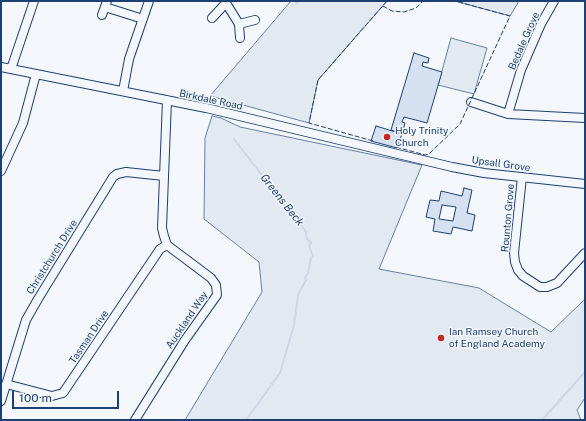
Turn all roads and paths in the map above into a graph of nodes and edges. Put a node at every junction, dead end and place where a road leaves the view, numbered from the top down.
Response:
1 (34, 1) edge
2 (149, 1) edge
3 (554, 1) edge
4 (225, 2) edge
5 (104, 8) edge
6 (212, 18) dead end
7 (143, 19) junction
8 (255, 20) dead end
9 (239, 24) junction
10 (240, 38) dead end
11 (1, 67) edge
12 (11, 69) junction
13 (36, 74) junction
14 (123, 91) junction
15 (167, 100) junction
16 (471, 102) dead end
17 (508, 114) junction
18 (585, 118) edge
19 (416, 159) joint
20 (1, 171) edge
21 (164, 176) junction
22 (522, 177) junction
23 (585, 184) edge
24 (167, 245) junction
25 (584, 249) edge
26 (6, 384) junction
27 (1, 401) edge
28 (136, 420) edge

1 - 12 street
2 - 7 street
3 - 17 street, Bedale Grove
4 - 6 street
4 - 9 street
5 - 7 street
7 - 14 street
8 - 9 street
9 - 10 street
11 - 12 street, Birkdale Road
12 - 13 street, Birkdale Road
13 - 14 street, Birkdale Road
13 - 20 street
14 - 15 street, Birkdale Road
15 - 19 street, Birkdale Road
15 - 21 street
16 - 17 street
17 - 18 street
19 - 22 street, Upsall Grove
21 - 24 street
21 - 26 street, Christchurch Drive
22 - 23 street, Upsall Grove
22 - 25 street, Rounton Grove
24 - 26 street, Tasman Drive
24 - 28 street, Auckland Way
26 - 27 street, Christchurch Drive

